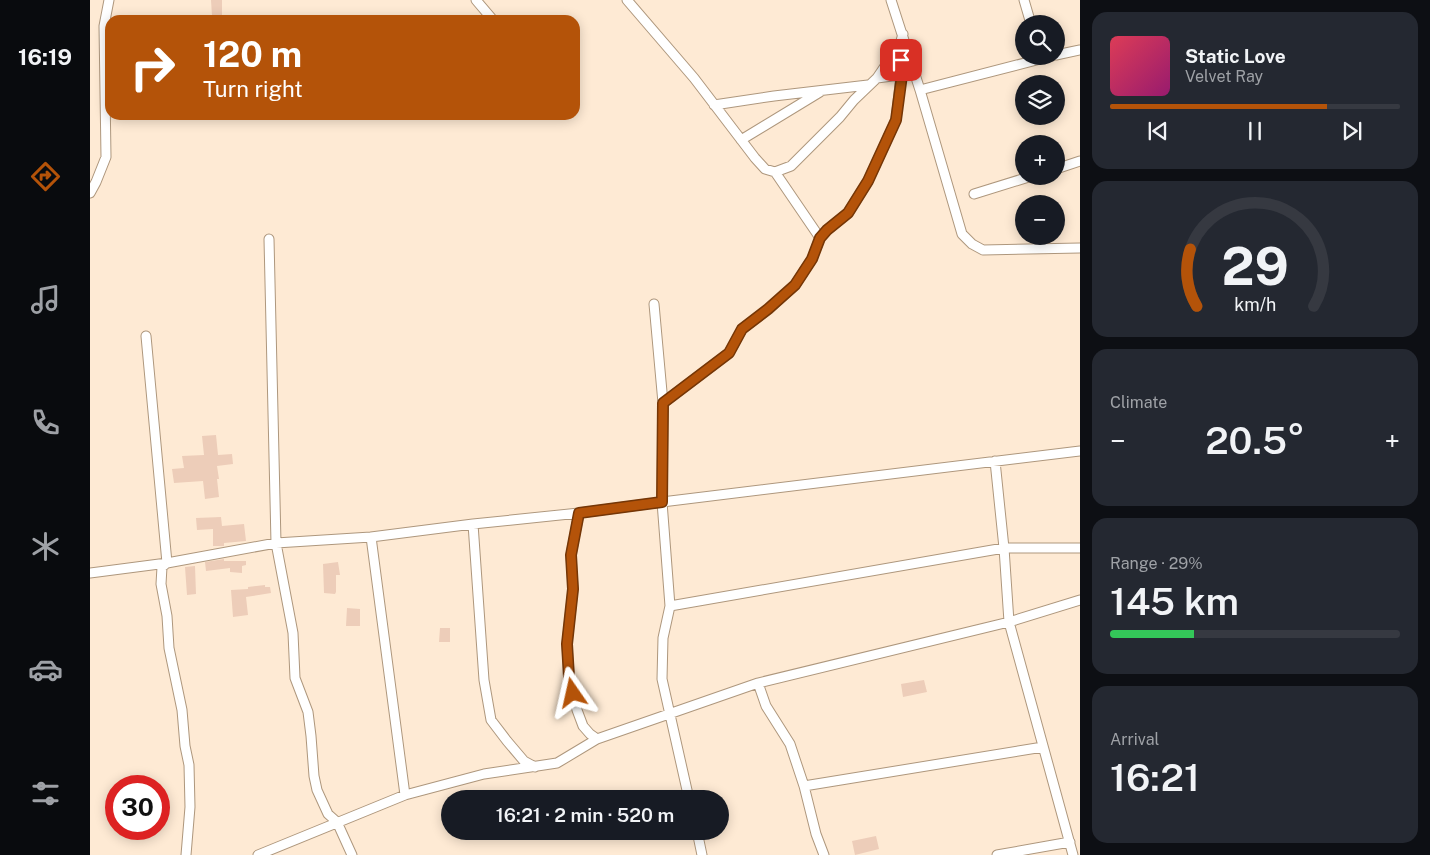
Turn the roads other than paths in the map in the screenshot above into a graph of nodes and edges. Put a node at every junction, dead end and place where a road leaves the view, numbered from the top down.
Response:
1 (109, 0) edge
2 (476, 0) edge
3 (627, 0) edge
4 (891, 0) edge
5 (1024, 0) edge
6 (106, 15) edge
7 (489, 15) edge
8 (1028, 15) edge
9 (105, 21) edge
10 (903, 34) junction
11 (900, 44) junction
12 (1080, 50) edge
13 (1065, 53) edge
14 (1015, 64) edge
15 (914, 72) junction
16 (902, 75) junction
17 (877, 78) junction
18 (868, 85) junction
19 (920, 90) junction
20 (822, 91) junction
21 (105, 92) edge
22 (714, 105) junction
23 (105, 120) edge
24 (741, 140) junction
25 (1080, 162) edge
26 (1065, 166) edge
27 (775, 172) junction
28 (1015, 181) edge
29 (90, 193) edge
30 (974, 194) dead end
31 (820, 238) junction
32 (269, 239) dead end
33 (1080, 248) edge
34 (654, 304) dead end
35 (146, 336) dead end
36 (663, 403) junction
37 (1080, 451) edge
38 (995, 460) junction
39 (662, 502) junction
40 (579, 513) junction
41 (473, 524) junction
42 (371, 537) junction
43 (276, 543) junction
44 (1004, 548) junction
45 (1080, 548) edge
46 (167, 562) junction
47 (90, 572) edge
48 (1080, 600) edge
49 (670, 606) junction
50 (1009, 622) junction
51 (758, 683) junction
52 (669, 713) junction
53 (597, 739) junction
54 (1043, 747) junction
55 (534, 767) junction
56 (804, 786) junction
57 (687, 790) edge
58 (405, 795) junction
59 (337, 822) junction
60 (699, 840) edge
61 (1070, 842) junction
62 (186, 855) edge
63 (258, 855) edge
64 (352, 855) edge
65 (702, 855) edge
66 (824, 855) edge
67 (997, 855) edge
68 (1073, 855) edge

1 - 6 street
2 - 7 street
3 - 22 street
4 - 10 street
5 - 8 street
9 - 21 street
10 - 11 street
10 - 15 street
11 - 16 street
11 - 17 street
12 - 13 street
14 - 19 street
15 - 16 street
15 - 19 street
16 - 17 street
16 - 31 street
17 - 18 street
18 - 20 street
18 - 27 street
19 - 33 street
20 - 22 street
20 - 24 street
22 - 24 street
23 - 29 street
24 - 27 street
25 - 26 street
27 - 31 street
28 - 30 street
31 - 36 street
32 - 43 street
34 - 36 street
35 - 46 street
36 - 39 street
37 - 38 street
38 - 39 street
38 - 44 street
39 - 40 street
39 - 49 street
40 - 41 street
40 - 53 street
41 - 42 street
41 - 55 street
42 - 43 street
42 - 58 street
43 - 46 street
43 - 59 street
44 - 45 street
44 - 49 street
44 - 50 street
46 - 47 street
46 - 62 street
48 - 50 street
49 - 52 street
50 - 51 street
50 - 54 street
51 - 52 street
51 - 56 street
52 - 53 street
52 - 57 street
53 - 55 street
54 - 56 street
54 - 61 street
55 - 58 street
56 - 66 street
58 - 59 street
59 - 63 street
59 - 64 street
60 - 65 street
61 - 67 street
61 - 68 street

